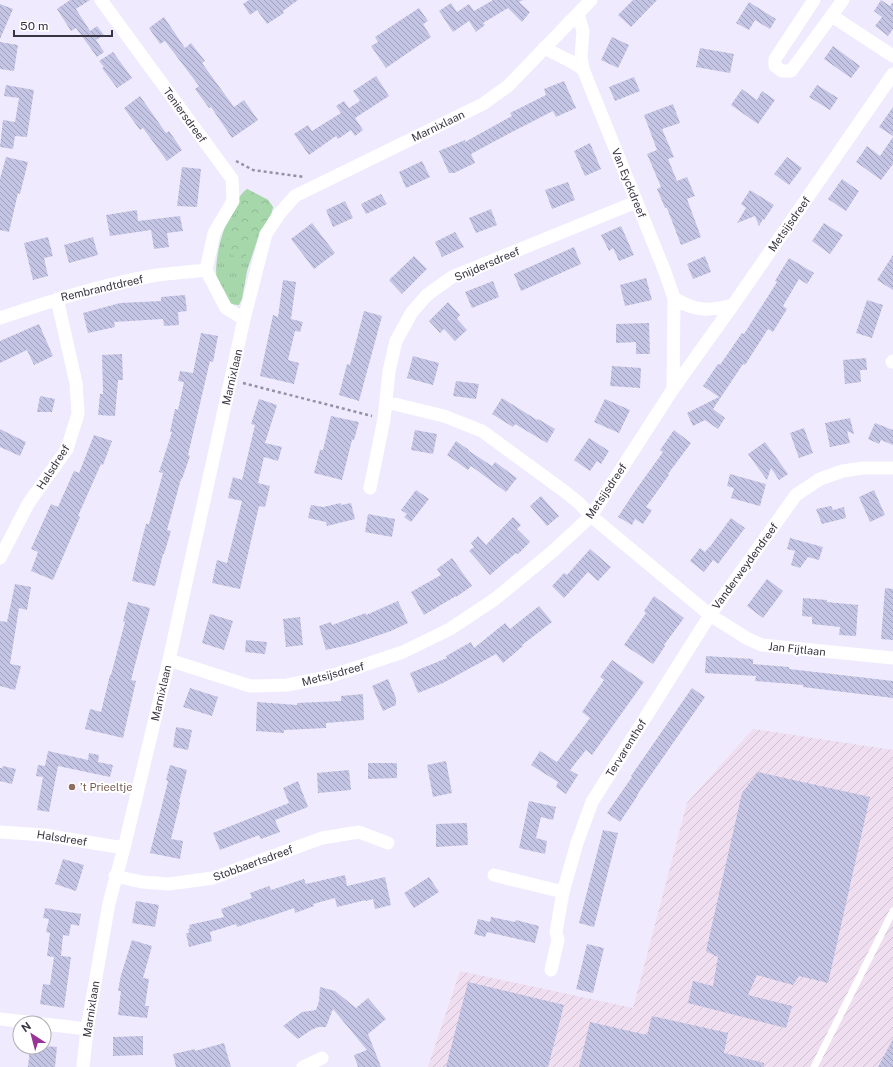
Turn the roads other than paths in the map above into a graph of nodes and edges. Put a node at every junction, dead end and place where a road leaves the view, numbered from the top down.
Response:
1 (101, 0) edge
2 (591, 0) edge
3 (814, 0) edge
4 (843, 0) edge
5 (578, 14) junction
6 (832, 16) junction
7 (544, 48) junction
8 (893, 56) edge
9 (583, 69) junction
10 (893, 74) edge
11 (636, 202) junction
12 (206, 270) junction
13 (674, 298) junction
14 (56, 299) junction
15 (733, 305) junction
16 (0, 318) edge
17 (244, 319) junction
18 (673, 388) junction
19 (386, 402) junction
20 (893, 468) edge
21 (370, 488) dead end
22 (591, 516) junction
23 (0, 558) edge
24 (710, 615) junction
25 (893, 658) edge
26 (169, 660) junction
27 (0, 832) edge
28 (388, 843) dead end
29 (124, 848) junction
30 (494, 875) dead end
31 (115, 876) junction
32 (563, 892) junction
33 (893, 911) edge
34 (551, 970) dead end
35 (0, 1019) edge
36 (12, 1020) edge
37 (52, 1025) edge
38 (87, 1029) junction
39 (322, 1058) dead end
40 (83, 1067) edge
41 (303, 1067) edge
42 (814, 1067) edge

1 - 12 street, Teniersdreef
2 - 5 street, Marnixlaan
3 - 6 street
4 - 6 street
5 - 7 street, Marnixlaan
5 - 9 street, Van Eyckdreef
6 - 8 street
7 - 9 street
7 - 17 street, Marnixlaan
9 - 11 street, Van Eyckdreef
10 - 15 street, Metsijsdreef
11 - 13 street, Van Eyckdreef
11 - 19 street, Snijdersdreef
12 - 14 street, Rembrandtdreef
12 - 17 street
13 - 15 street
13 - 18 street, Van Eyckdreef
14 - 16 street, Rembrandtdreef
14 - 23 street, Halsdreef
15 - 18 street, Metsijsdreef
17 - 26 street, Marnixlaan
18 - 22 street, Metsijsdreef
19 - 21 street, Snijdersdreef
19 - 22 street
20 - 24 street, Vanderweydendreef
22 - 24 street, Vanderweydendreef
22 - 26 street, Metsijsdreef
24 - 25 street, Jan Fijtlaan
24 - 32 street, Tervarenthof
26 - 29 street, Marnixlaan
27 - 29 street, Halsdreef
28 - 31 street, Stobbaertsdreef
29 - 31 street, Marnixlaan
30 - 32 street
31 - 38 street, Marnixlaan
32 - 34 street, Tervarenthof
33 - 42 lane
35 - 36 street
37 - 38 street
38 - 40 street, Marnixlaan
39 - 41 street

